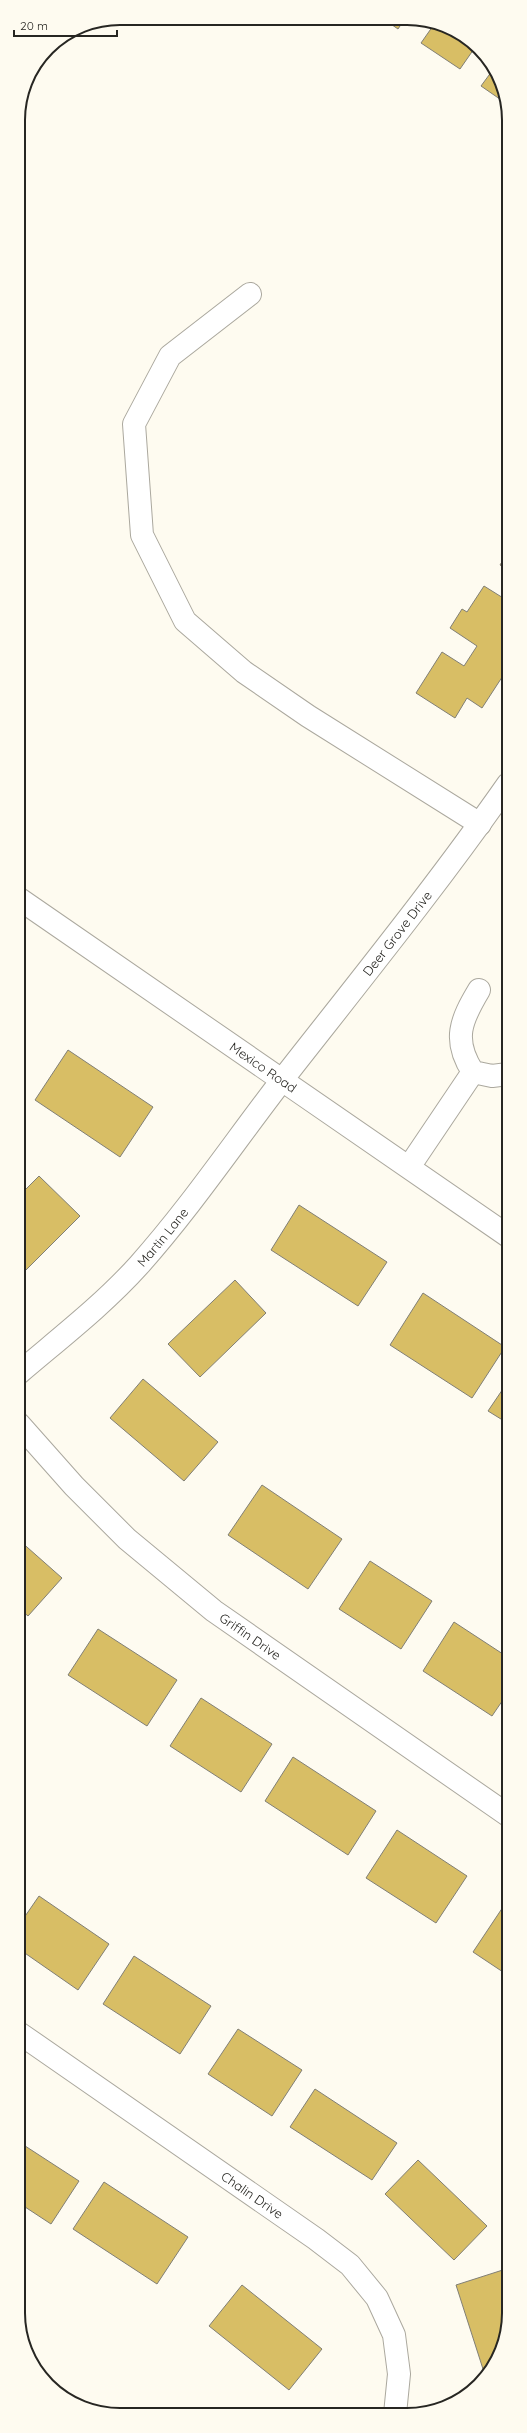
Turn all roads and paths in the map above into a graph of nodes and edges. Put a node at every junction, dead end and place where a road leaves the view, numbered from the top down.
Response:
1 (250, 294) dead end
2 (502, 793) edge
3 (480, 824) junction
4 (25, 903) edge
5 (479, 990) dead end
6 (473, 1072) junction
7 (502, 1075) edge
8 (283, 1079) junction
9 (409, 1167) junction
10 (502, 1232) edge
11 (25, 1368) edge
12 (25, 1431) edge
13 (502, 1811) edge
14 (25, 2037) edge
15 (396, 2408) edge

1 - 3 street
2 - 3 street, Deer Grove Drive
3 - 8 street, Deer Grove Drive
4 - 8 street, Mexico Road
5 - 6 street
6 - 7 street
6 - 9 street
8 - 9 street, Mexico Road
8 - 11 street, Martin Lane
9 - 10 street, Mexico Road
12 - 13 street, Griffin Drive
14 - 15 street, Chalin Drive

